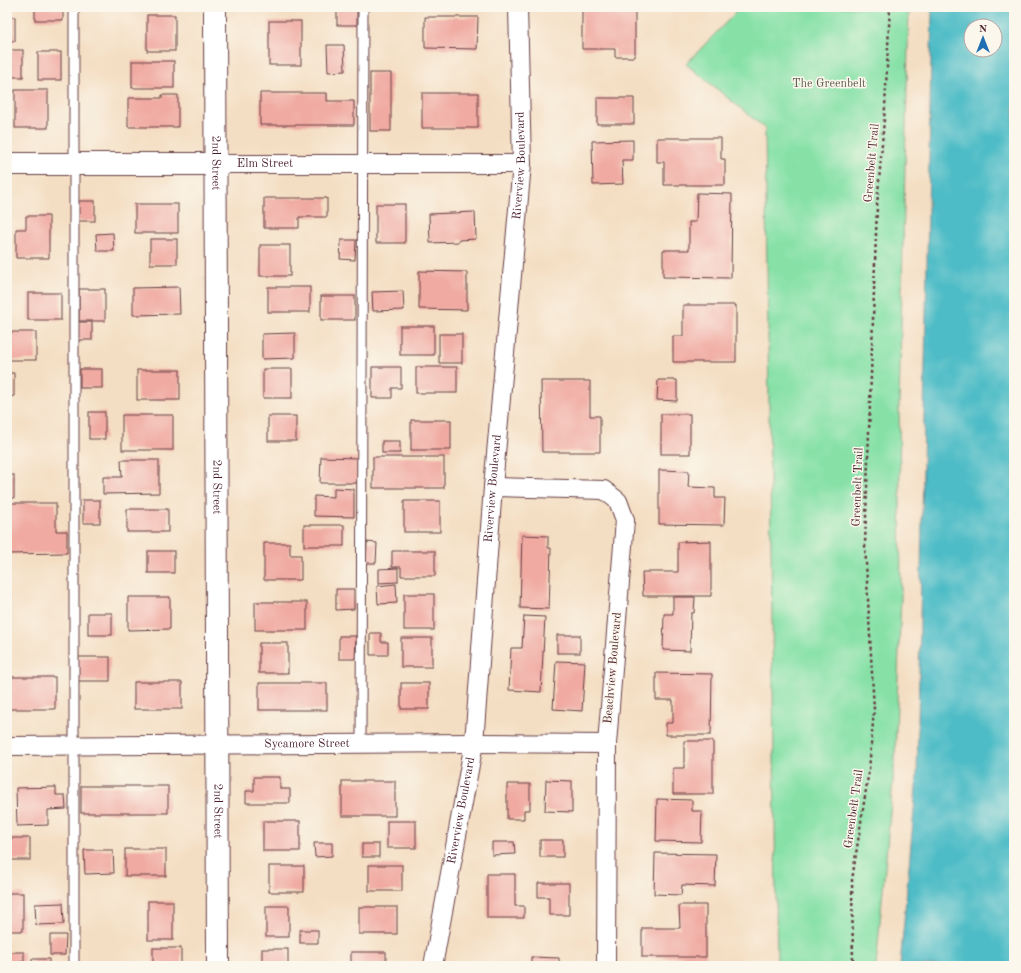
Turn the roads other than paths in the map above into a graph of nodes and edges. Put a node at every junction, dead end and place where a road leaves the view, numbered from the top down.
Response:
1 (74, 7) edge
2 (215, 7) edge
3 (363, 7) edge
4 (518, 7) edge
5 (7, 164) edge
6 (74, 164) junction
7 (215, 164) junction
8 (362, 164) junction
9 (522, 164) junction
10 (493, 487) junction
11 (474, 743) junction
12 (361, 744) junction
13 (607, 744) junction
14 (74, 745) junction
15 (217, 745) junction
16 (7, 746) edge
17 (74, 966) edge
18 (218, 966) edge
19 (434, 966) edge
20 (606, 966) edge

1 - 6 lane
2 - 7 street, 2nd Street
3 - 8 lane
4 - 9 street, Riverview Boulevard
5 - 6 street, Elm Street
6 - 7 street, Elm Street
6 - 14 lane
7 - 8 street, Elm Street
7 - 15 street, 2nd Street
8 - 9 street, Elm Street
8 - 12 lane
9 - 10 street, Riverview Boulevard
10 - 11 street, Riverview Boulevard
10 - 13 street, Beachview Boulevard
11 - 12 street, Sycamore Street
11 - 13 street, Sycamore Street
11 - 19 street, Riverview Boulevard
12 - 15 street, Sycamore Street
13 - 20 street, Beachview Boulevard
14 - 15 street, Sycamore Street
14 - 16 street, Sycamore Street
14 - 17 lane
15 - 18 street, 2nd Street

